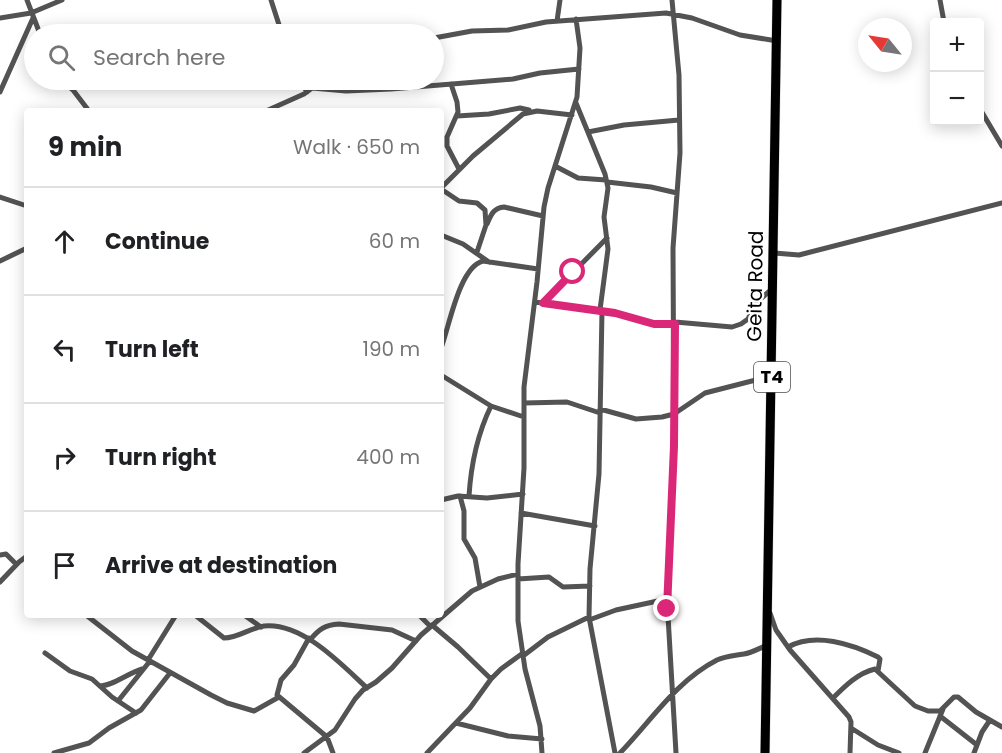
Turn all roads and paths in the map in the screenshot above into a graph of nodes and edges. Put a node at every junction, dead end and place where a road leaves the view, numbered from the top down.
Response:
1 (27, 0) edge
2 (46, 0) edge
3 (62, 0) edge
4 (271, 0) edge
5 (560, 0) edge
6 (672, 0) edge
7 (777, 0) edge
8 (940, 0) edge
9 (43, 7) junction
10 (674, 14) junction
11 (32, 15) junction
12 (0, 18) edge
13 (943, 18) edge
14 (576, 19) junction
15 (557, 21) junction
16 (28, 24) edge
17 (36, 24) edge
18 (279, 24) edge
19 (24, 34) edge
20 (444, 36) edge
21 (778, 42) junction
22 (579, 69) junction
23 (451, 84) junction
24 (444, 85) edge
25 (73, 90) edge
26 (309, 90) joint
27 (376, 90) edge
28 (0, 92) edge
29 (576, 102) junction
30 (87, 108) edge
31 (272, 108) edge
32 (534, 111) junction
33 (572, 115) junction
34 (457, 116) junction
35 (984, 116) edge
36 (679, 120) junction
37 (588, 132) junction
38 (1002, 146) edge
39 (555, 166) junction
40 (459, 169) junction
41 (607, 181) junction
42 (444, 186) edge
43 (444, 191) edge
44 (677, 193) junction
45 (0, 197) edge
46 (1002, 203) edge
47 (24, 205) edge
48 (543, 216) junction
49 (486, 225) junction
50 (444, 236) edge
51 (607, 238) junction
52 (24, 249) edge
53 (477, 252) junction
54 (774, 253) junction
55 (0, 261) edge
56 (490, 263) junction
57 (538, 268) junction
58 (774, 288) junction
59 (535, 302) junction
60 (543, 303) junction
61 (601, 311) junction
62 (675, 323) junction
63 (444, 334) edge
64 (772, 375) junction
65 (444, 377) edge
66 (524, 403) junction
67 (491, 406) junction
68 (600, 411) junction
69 (674, 414) junction
70 (524, 417) junction
71 (523, 494) junction
72 (460, 496) junction
73 (469, 496) junction
74 (444, 499) edge
75 (521, 513) junction
76 (595, 526) junction
77 (0, 555) edge
78 (24, 558) edge
79 (16, 564) junction
80 (518, 576) junction
81 (0, 582) edge
82 (480, 586) junction
83 (590, 586) junction
84 (667, 599) junction
85 (768, 606) junction
86 (444, 615) edge
87 (90, 618) edge
88 (174, 618) edge
89 (199, 618) edge
90 (248, 618) edge
91 (422, 618) edge
92 (440, 618) edge
93 (589, 619) junction
94 (431, 626) junction
95 (261, 627) junction
96 (310, 639) junction
97 (416, 641) junction
98 (765, 646) junction
99 (788, 646) junction
100 (45, 653) dead end
101 (523, 654) junction
102 (149, 660) junction
103 (144, 668) junction
104 (878, 671) junction
105 (170, 673) junction
106 (491, 679) junction
107 (100, 686) junction
108 (367, 688) junction
109 (672, 695) junction
110 (279, 697) junction
111 (833, 698) junction
112 (118, 701) junction
113 (943, 708) junction
114 (136, 713) junction
115 (940, 716) junction
116 (990, 720) junction
117 (456, 723) junction
118 (1002, 727) edge
119 (851, 728) junction
120 (327, 737) junction
121 (542, 739) junction
122 (977, 745) junction
123 (927, 752) edge
124 (54, 753) edge
125 (304, 753) edge
126 (333, 753) edge
127 (427, 753) edge
128 (542, 753) edge
129 (615, 753) edge
130 (620, 753) edge
131 (676, 753) edge
132 (765, 753) edge
133 (850, 753) edge
134 (899, 753) edge
135 (974, 753) edge

1 - 11 street
2 - 9 street
3 - 9 street
4 - 18 street
5 - 15 street
6 - 10 street
7 - 21 highway, Geita Road / T4
8 - 13 street
9 - 11 street
10 - 14 street
10 - 21 street
10 - 36 street
11 - 12 street
11 - 16 street
11 - 17 street
14 - 15 street
14 - 22 street
15 - 20 street
19 - 28 street
21 - 54 highway, Geita Road / T4
22 - 23 street
22 - 29 street
23 - 24 street
23 - 34 street
25 - 30 street
26 - 27 street
26 - 31 street
29 - 33 street
29 - 37 street
32 - 33 street
32 - 34 street
32 - 40 street
33 - 39 street
34 - 40 street
35 - 38 street
36 - 37 street
36 - 44 street
37 - 41 street
39 - 41 street
39 - 48 street
40 - 42 street
41 - 44 street
41 - 51 street
43 - 49 street
44 - 62 street
45 - 47 street
46 - 54 street
48 - 49 street
48 - 57 street
49 - 53 street
50 - 53 street
51 - 60 street
51 - 61 street
52 - 55 street
53 - 56 street
54 - 58 highway, Geita Road / T4
56 - 57 street
56 - 63 street
57 - 59 street
58 - 62 street
58 - 64 highway, Geita Road / T4
59 - 60 street
59 - 66 street
60 - 61 street
61 - 62 street
61 - 68 street
62 - 69 street
64 - 69 street
64 - 85 highway, Geita Road / T4
65 - 67 street
66 - 68 street
66 - 70 street
67 - 70 street
67 - 73 street
68 - 69 street
68 - 76 street
69 - 84 street
70 - 71 street
71 - 73 street
71 - 75 street
72 - 73 street
72 - 74 street
72 - 82 street
75 - 76 street
75 - 80 street
76 - 83 street
77 - 79 street
78 - 79 street
79 - 81 street
80 - 82 street
80 - 83 street
80 - 101 street
82 - 86 street
83 - 93 street
84 - 93 street
84 - 109 street
85 - 98 highway, Geita Road / T4
85 - 99 street
87 - 102 street
88 - 102 street
89 - 95 street
90 - 95 street
91 - 94 street
92 - 94 street
93 - 101 street
93 - 129 street
94 - 97 street
94 - 106 street
95 - 96 street
96 - 97 street
96 - 108 street
96 - 110 street
97 - 108 street
98 - 109 street
98 - 132 highway, Geita Road / T4
99 - 104 street
99 - 111 street
100 - 107 street
101 - 106 street
101 - 121 street
102 - 103 street
102 - 105 street
103 - 107 street
103 - 112 street
104 - 111 street
104 - 113 street
105 - 110 street
105 - 114 street
106 - 117 street
107 - 112 street
108 - 120 street
109 - 130 street
109 - 131 street
110 - 120 street
111 - 119 street
112 - 114 street
113 - 115 street
113 - 116 street
114 - 124 street
115 - 122 street
115 - 123 street
116 - 118 street
116 - 122 street
117 - 121 street
117 - 127 street
119 - 133 street
119 - 134 street
120 - 125 street
120 - 126 street
121 - 128 street
122 - 135 street

